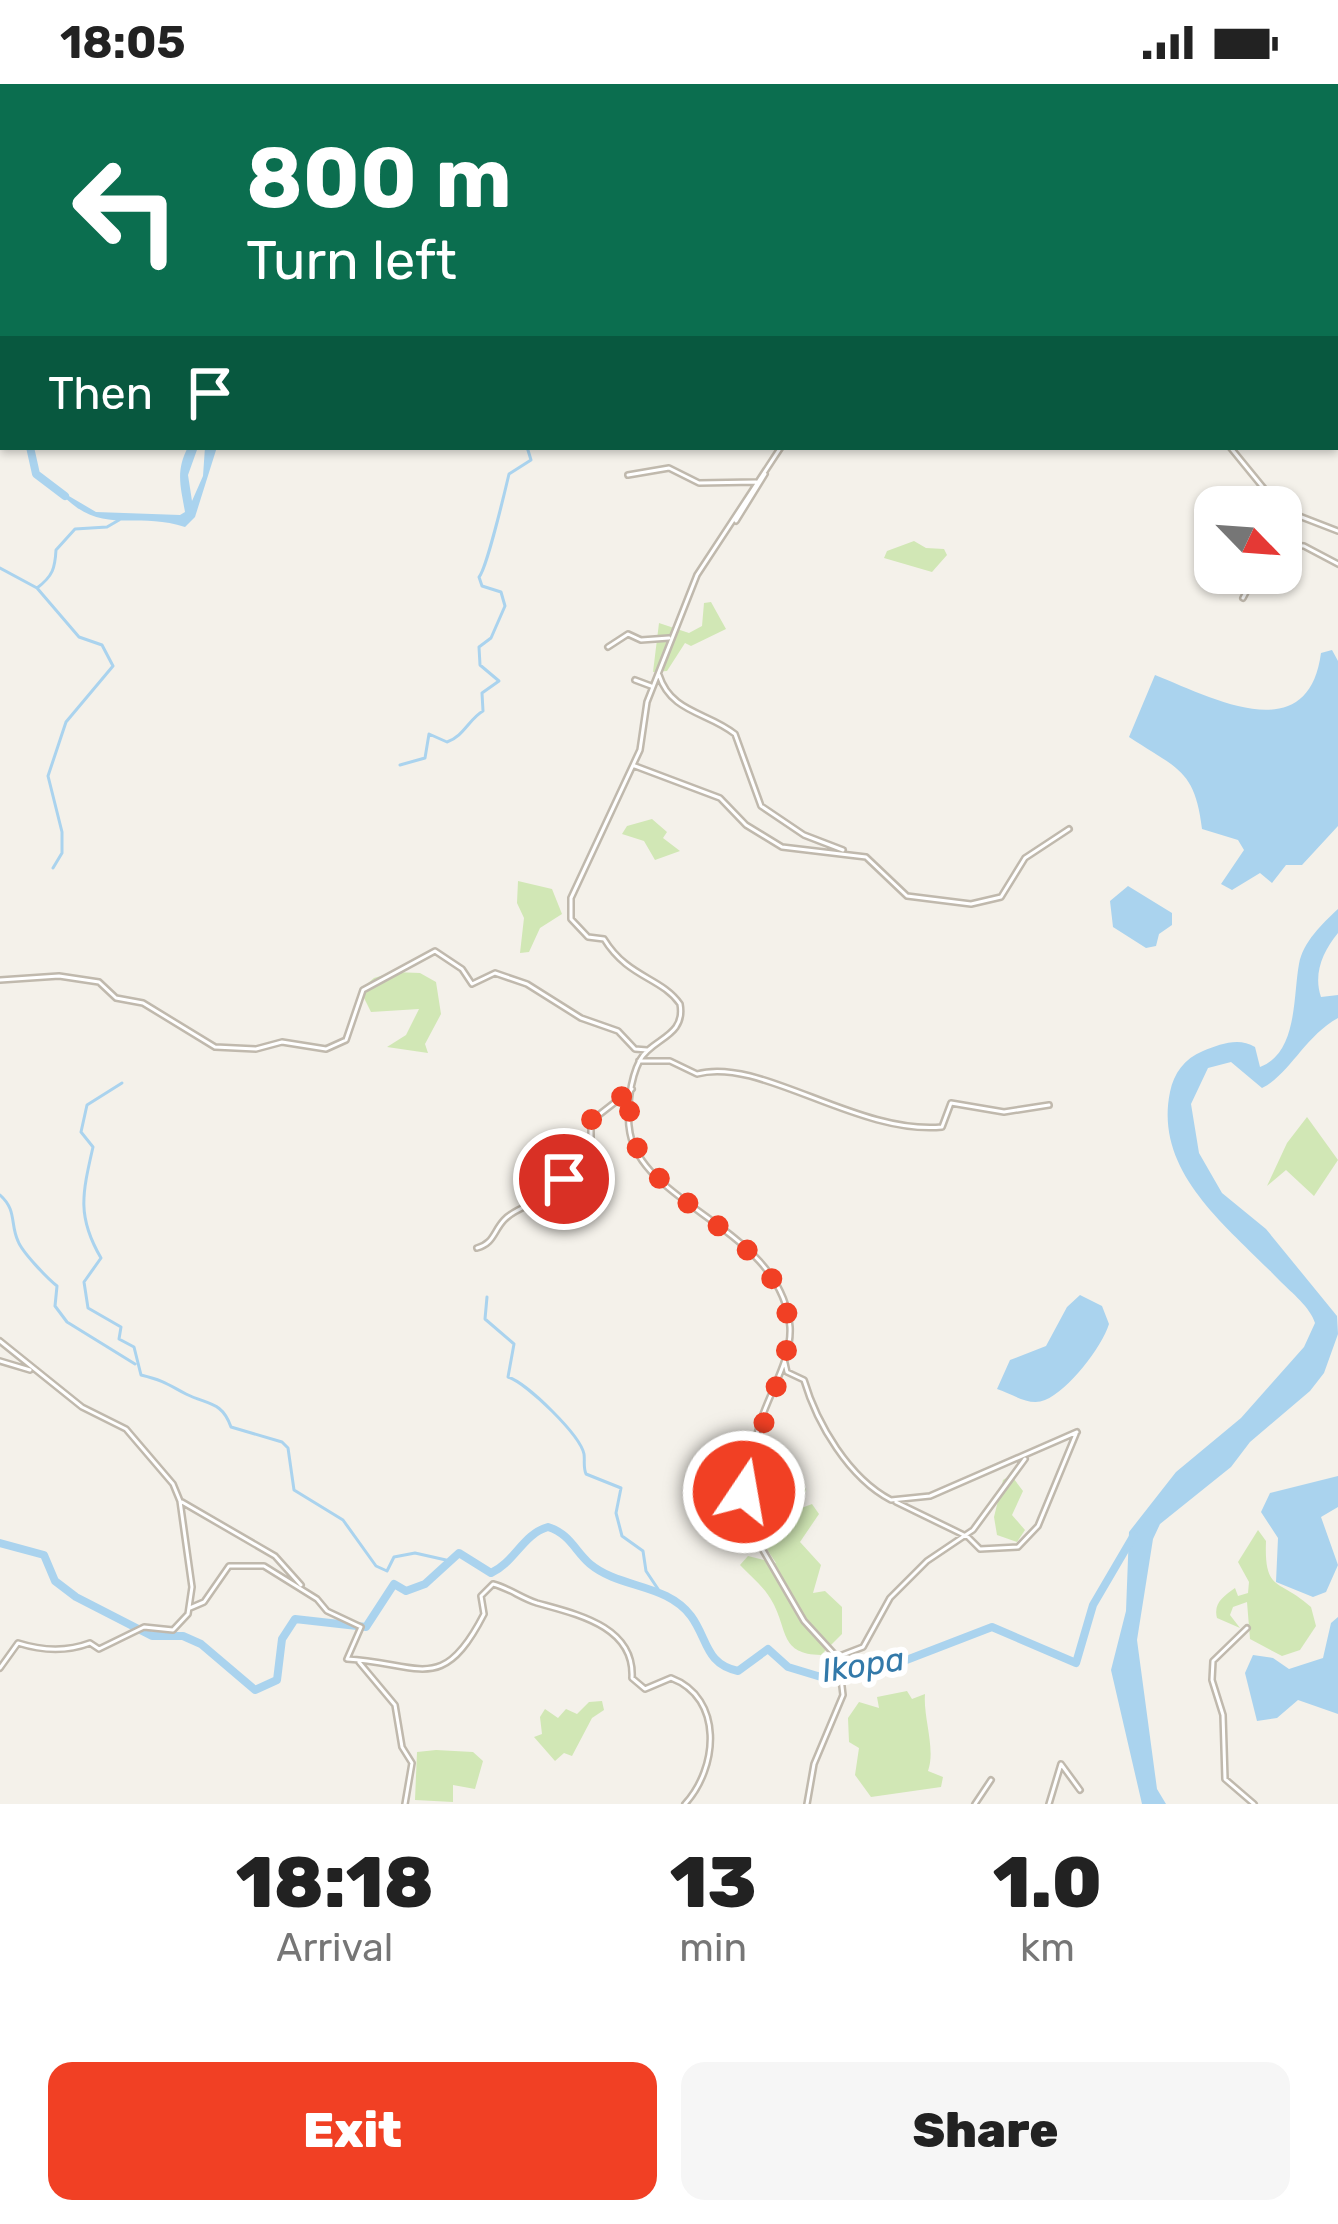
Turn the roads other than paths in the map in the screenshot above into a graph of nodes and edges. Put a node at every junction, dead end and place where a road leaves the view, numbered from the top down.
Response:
1 (779, 450) edge
2 (1232, 450) edge
3 (770, 468) junction
4 (628, 475) dead end
5 (756, 482) junction
6 (1262, 486) edge
7 (1302, 517) edge
8 (735, 524) junction
9 (1338, 531) edge
10 (1302, 545) edge
11 (1338, 564) edge
12 (1245, 594) edge
13 (1243, 598) dead end
14 (670, 638) junction
15 (608, 647) dead end
16 (658, 672) junction
17 (635, 680) dead end
18 (653, 686) junction
19 (633, 765) junction
20 (1069, 829) dead end
21 (851, 852) junction
22 (0, 980) edge
23 (649, 1050) junction
24 (639, 1061) junction
25 (633, 1088) junction
26 (1048, 1105) dead end
27 (477, 1248) dead end
28 (0, 1341) edge
29 (0, 1361) edge
30 (784, 1361) junction
31 (32, 1370) junction
32 (1026, 1457) junction
33 (891, 1500) junction
34 (181, 1501) junction
35 (959, 1536) junction
36 (303, 1588) junction
37 (190, 1608) junction
38 (1247, 1628) dead end
39 (837, 1658) junction
40 (356, 1659) junction
41 (0, 1668) edge
42 (991, 1780) dead end
43 (1080, 1790) dead end
44 (405, 1804) edge
45 (685, 1804) edge
46 (807, 1804) edge
47 (975, 1804) edge
48 (1048, 1804) edge
49 (1255, 1804) edge

1 - 3 street
2 - 6 street
3 - 5 street
3 - 8 street
4 - 5 street
5 - 8 street
7 - 9 street
8 - 14 street
10 - 11 street
12 - 13 street
14 - 15 street
14 - 16 street
16 - 18 street
16 - 21 street
17 - 18 street
18 - 19 street
19 - 21 street
19 - 23 street
20 - 21 street
22 - 23 street
23 - 24 street
24 - 25 street
24 - 26 street
25 - 27 street
25 - 30 street
28 - 31 street
29 - 31 street
30 - 33 street
30 - 39 street
31 - 34 street
32 - 33 street
32 - 35 street
32 - 35 street
33 - 35 street
34 - 36 street
34 - 37 street
35 - 39 street
36 - 37 street
36 - 40 street
37 - 41 street
38 - 49 street
39 - 46 street
40 - 44 street
40 - 45 street
42 - 47 street
43 - 48 street

